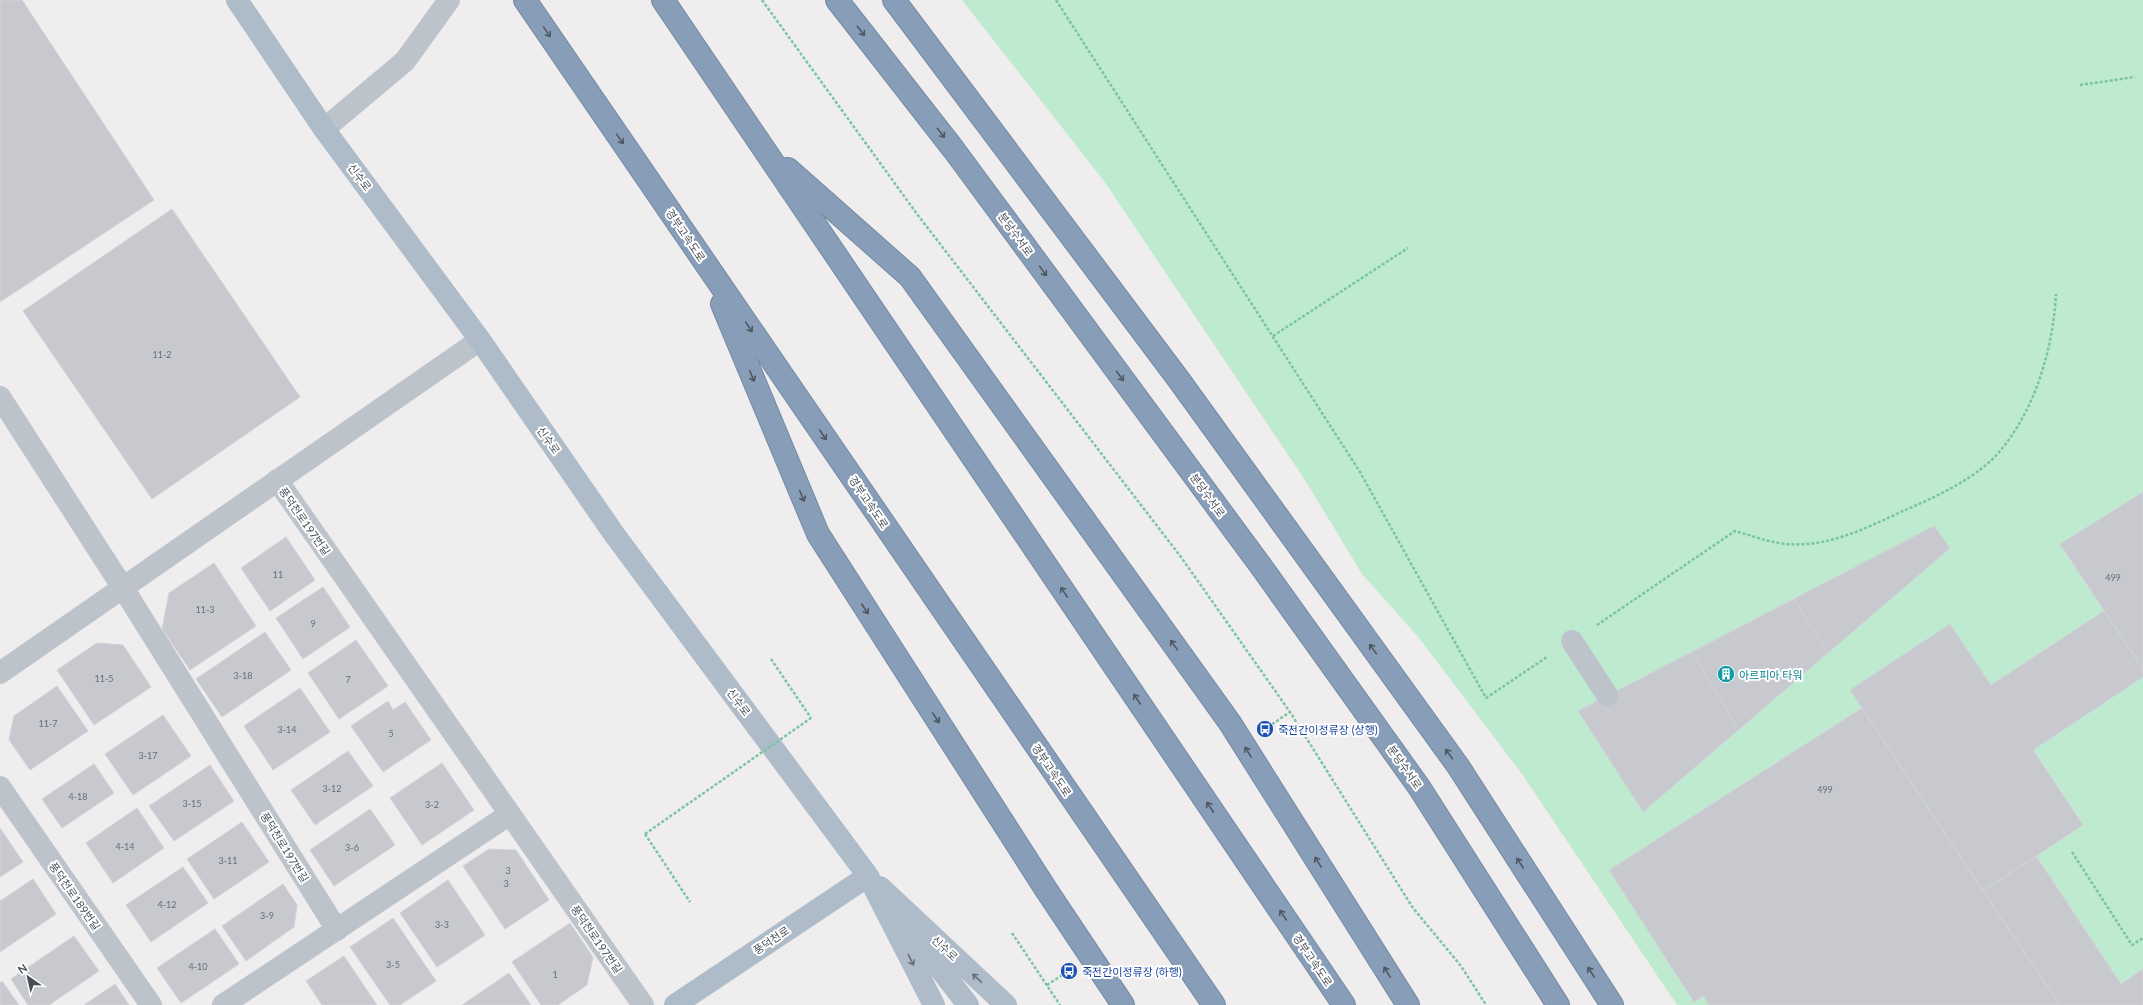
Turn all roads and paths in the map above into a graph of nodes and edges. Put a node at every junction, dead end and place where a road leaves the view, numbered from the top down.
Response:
1 (237, 0) edge
2 (448, 0) edge
3 (525, 0) edge
4 (663, 0) edge
5 (762, 0) edge
6 (837, 0) edge
7 (894, 0) edge
8 (1056, 0) edge
9 (2136, 77) dead end
10 (2080, 85) dead end
11 (324, 129) junction
12 (763, 147) junction
13 (1408, 248) dead end
14 (704, 262) junction
15 (2056, 294) dead end
16 (1273, 336) junction
17 (480, 340) junction
18 (0, 397) edge
19 (277, 480) junction
20 (123, 588) junction
21 (1572, 641) junction
22 (771, 659) dead end
23 (0, 673) edge
24 (1607, 696) dead end
25 (1290, 712) junction
26 (1265, 729) dead end
27 (0, 787) edge
28 (510, 814) junction
29 (2072, 852) dead end
30 (868, 876) junction
31 (690, 902) dead end
32 (338, 930) junction
33 (1012, 933) dead end
34 (2143, 938) edge
35 (1069, 971) dead end
36 (1047, 985) junction
37 (151, 1005) edge
38 (223, 1005) edge
39 (643, 1005) edge
40 (675, 1005) edge
41 (934, 1005) edge
42 (968, 1005) edge
43 (1006, 1005) edge
44 (1060, 1005) edge
45 (1123, 1005) edge
46 (1214, 1005) edge
47 (1344, 1005) edge
48 (1408, 1005) edge
49 (1486, 1005) edge
50 (1558, 1005) edge
51 (1612, 1005) edge

1 - 11 main road, 신수로
2 - 11 street
3 -> 14 highway, 경부고속도로
4 - 12 highway, 경부고속도로
5 - 25 path
6 -> 50 highway, 분당수서로
51 -> 7 highway
8 - 16 path
9 - 10 path
11 - 17 main road, 신수로
47 -> 12 highway, 경부고속도로
48 -> 12 highway
13 - 16 path
14 -> 45 highway
14 -> 46 highway, 경부고속도로
15 - 21 path
16 - 21 path
17 - 19 street
17 - 30 main road, 신수로
18 - 20 street
19 - 20 street, 풍덕천로197번길
19 - 28 street, 풍덕천로197번길
20 - 23 street, 풍덕천로197번길
20 - 32 street, 풍덕천로197번길
21 - 24 street
22 - 31 path, bridge
25 - 26 path
25 - 49 path
27 - 37 street, 풍덕천로189번길
28 - 32 street
28 - 39 street, 풍덕천로197번길
29 - 34 path
30 - 40 main road, 풍덕천로
30 -> 41 main road, 신수로
30 - 42 main road
43 -> 30 main road, 신수로
32 - 38 street
33 - 36 path
35 - 36 path
36 - 44 path

